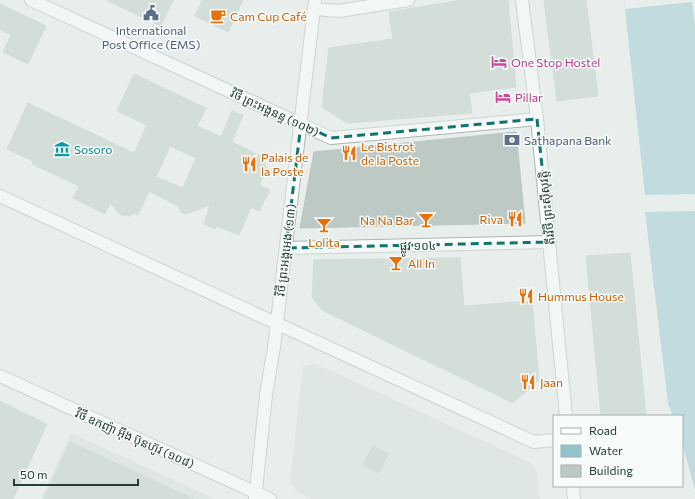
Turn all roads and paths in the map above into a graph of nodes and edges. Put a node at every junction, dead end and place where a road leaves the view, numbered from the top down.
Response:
1 (31, 0) edge
2 (408, 0) edge
3 (522, 0) edge
4 (315, 5) edge
5 (537, 119) junction
6 (301, 124) junction
7 (0, 196) edge
8 (550, 242) junction
9 (286, 248) junction
10 (276, 324) junction
11 (0, 376) edge
12 (566, 415) edge
13 (553, 440) edge
14 (573, 487) edge
15 (256, 496) edge
16 (270, 499) edge
17 (574, 499) edge

1 - 6 street, វិថី ព្រះអង្គនន្ទ (១០២)
2 - 4 street
3 - 5 street, តីរវិថី ព្រះស៊ីសុវត្តិ
4 - 6 street, វិថី ព្រះអង្គអេង (១៣)
5 - 6 street, វិថី ព្រះអង្គនន្ទ (១០២)
5 - 8 street, តីរវិថី ព្រះស៊ីសុវត្តិ
6 - 9 street, វិថី ព្រះអង្គអេង (១៣)
7 - 10 street
8 - 9 street, ផ្លូវ ១០៤
8 - 12 street, តីរវិថី ព្រះស៊ីសុវត្តិ
9 - 10 street, វិថី ព្រះអង្គអេង (១៣)
10 - 13 street
10 - 15 street, វិថី ព្រះអង្គអេង (១៣)
11 - 15 street, វិថី ឧកញ៉ា អ៊ីង ប៊ុនហ៊ូវ (១០៨)
14 - 17 street
15 - 16 street, វិថី ឧកញ៉ា អ៊ីង ប៊ុនហ៊ូវ (១០៨)

